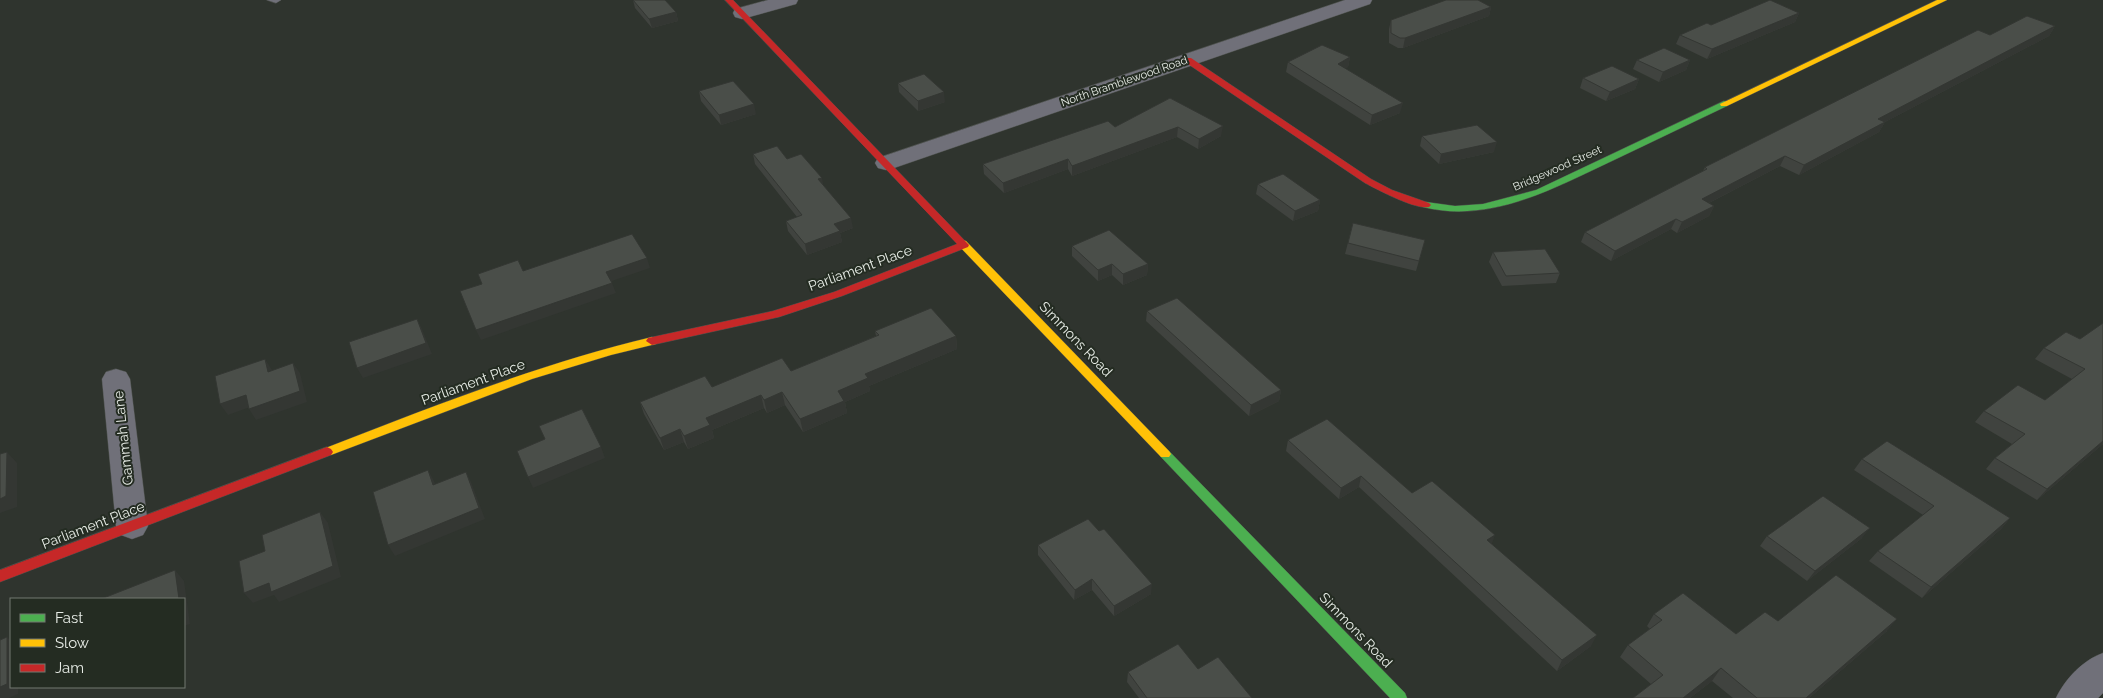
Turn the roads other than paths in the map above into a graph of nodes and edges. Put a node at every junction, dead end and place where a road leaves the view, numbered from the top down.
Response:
1 (272, 0) edge
2 (276, 0) edge
3 (790, 0) edge
4 (1363, 0) edge
5 (1943, 0) edge
6 (735, 7) edge
7 (1188, 60) junction
8 (886, 163) junction
9 (964, 245) junction
10 (116, 379) dead end
11 (132, 526) junction
12 (0, 576) edge
13 (2103, 669) edge
14 (1400, 698) edge
15 (2074, 698) edge

1 - 2 lane
3 - 6 street
4 - 7 street, North Bramblewood Road
5 - 7 street, Bridgewood Street
6 - 8 street, Simmons Road
7 - 8 street, North Bramblewood Road
8 - 9 street, Simmons Road
9 - 11 street, Parliament Place
9 - 14 street, Simmons Road
10 - 11 street, Gammah Lane
11 - 12 street, Parliament Place
13 - 15 street

